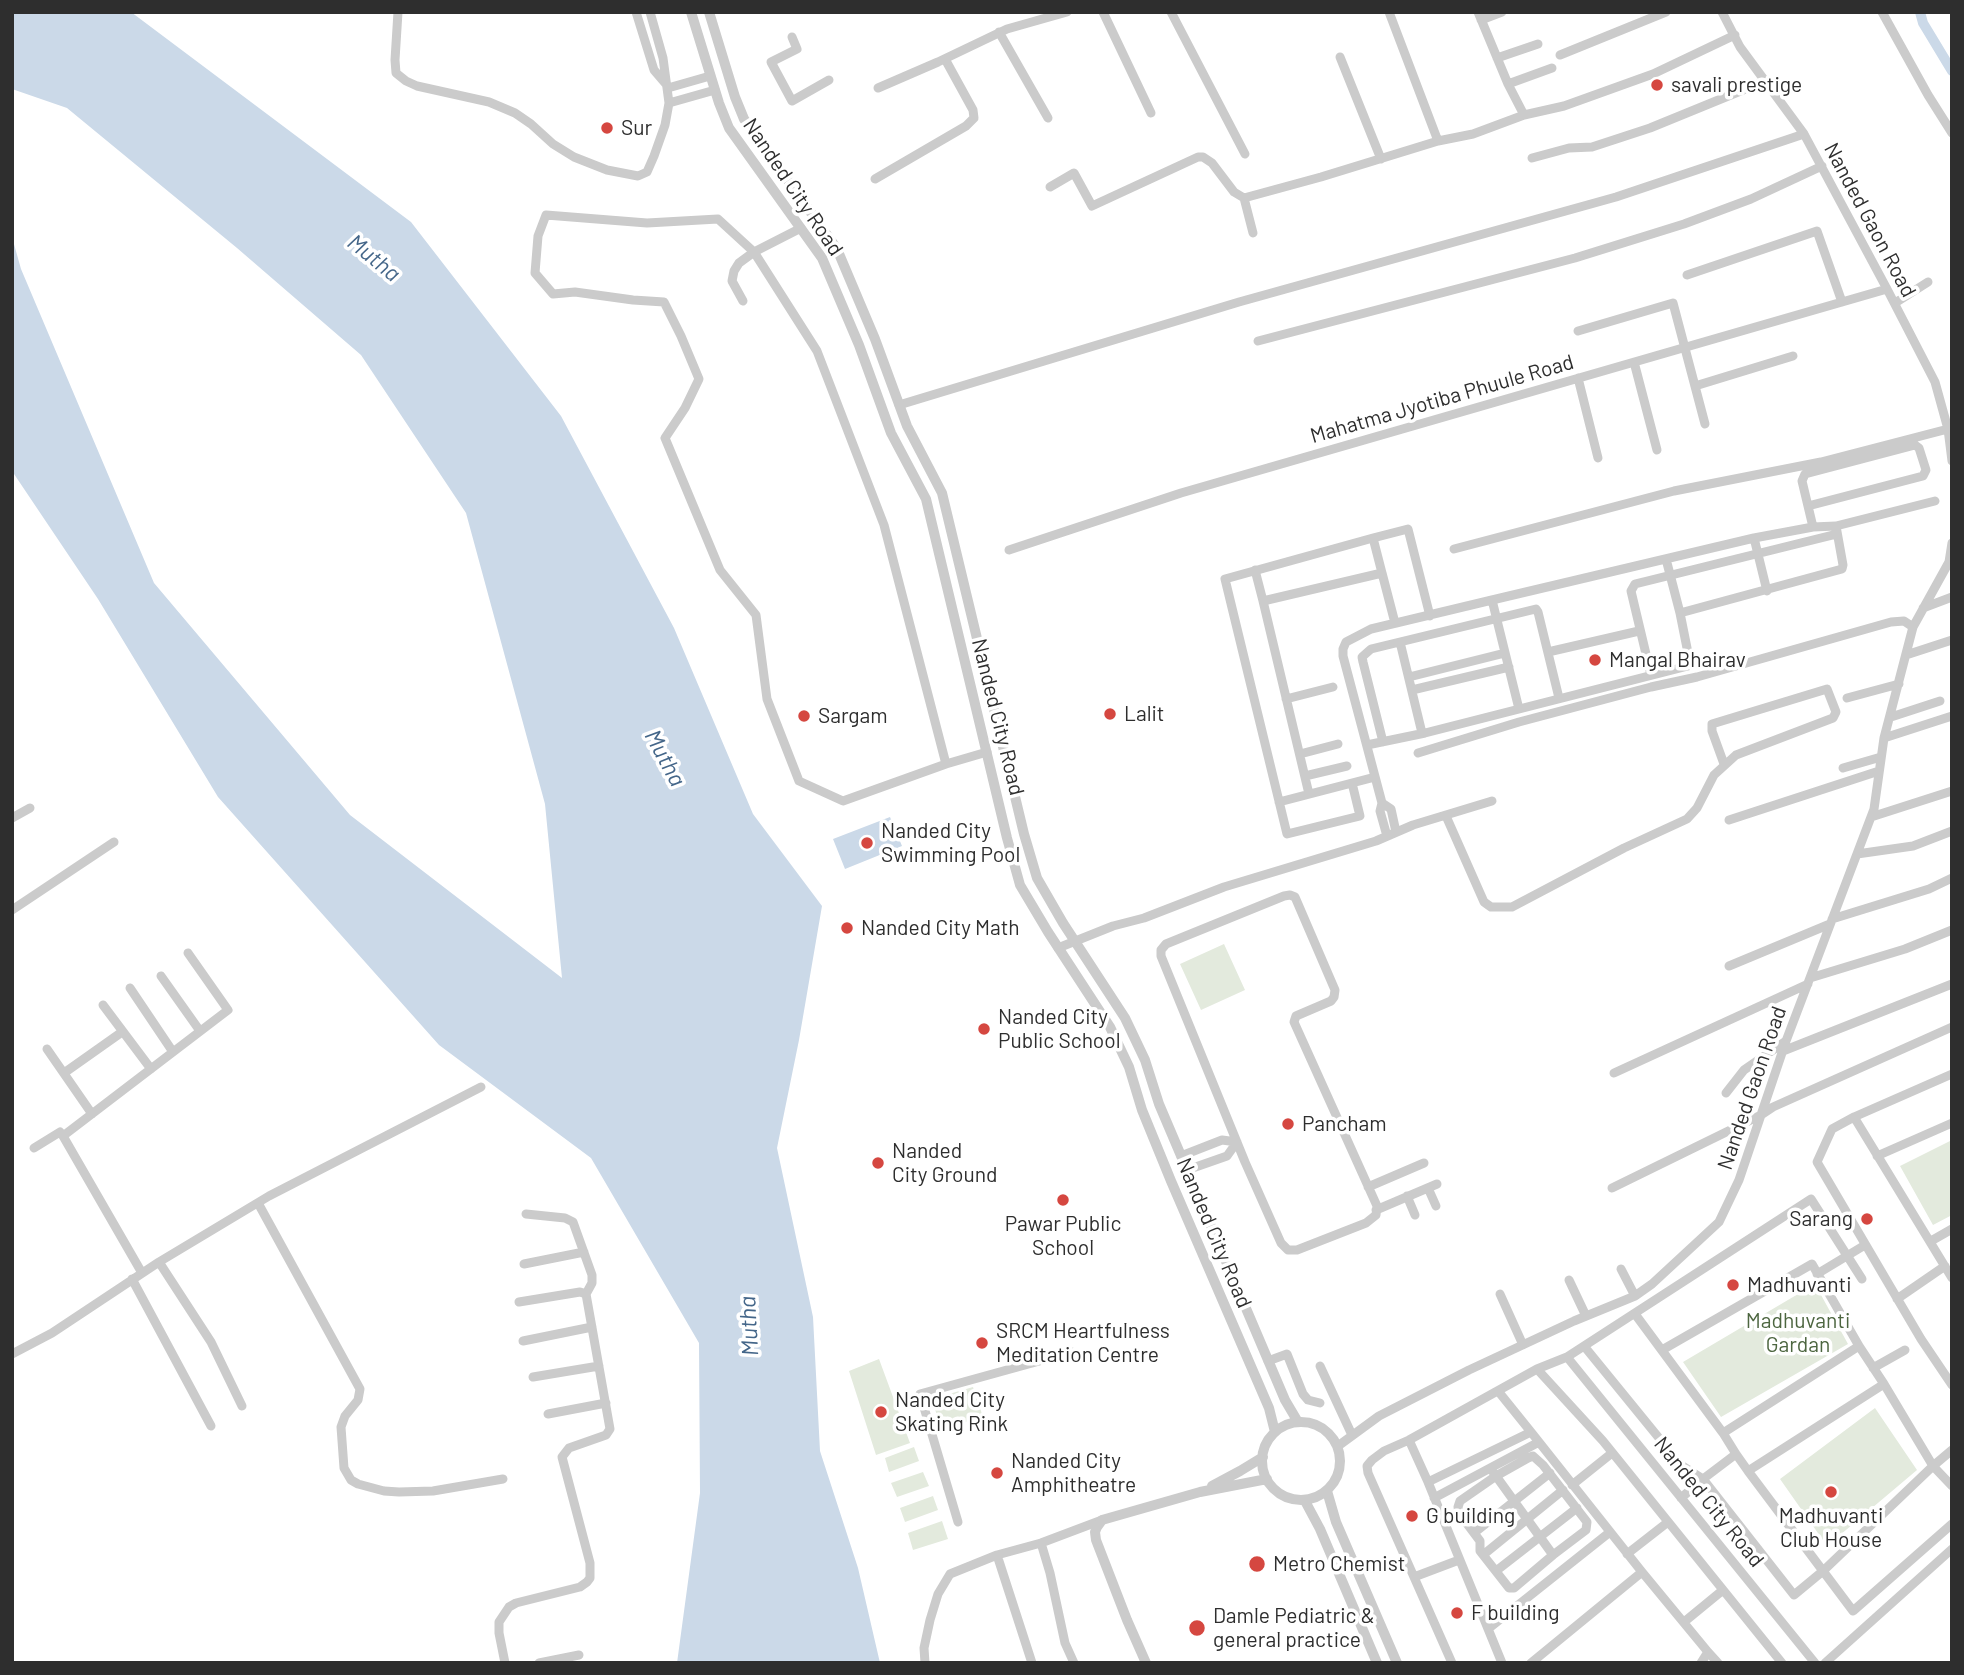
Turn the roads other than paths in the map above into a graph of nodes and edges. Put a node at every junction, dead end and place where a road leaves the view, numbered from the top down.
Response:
1 (398, 12) edge
2 (636, 12) edge
3 (650, 12) edge
4 (691, 12) edge
5 (709, 12) edge
6 (1067, 12) edge
7 (1103, 12) edge
8 (1171, 12) edge
9 (1388, 12) edge
10 (1502, 12) edge
11 (1666, 12) edge
12 (1722, 12) edge
13 (1882, 12) edge
14 (1480, 16) edge
15 (999, 32) junction
16 (1735, 35) junction
17 (792, 37) dead end
18 (1538, 44) dead end
19 (1560, 55) dead end
20 (1340, 57) dead end
21 (1497, 58) junction
22 (945, 59) junction
23 (1552, 68) dead end
24 (710, 76) junction
25 (829, 80) dead end
26 (1765, 81) junction
27 (1508, 84) junction
28 (667, 86) junction
29 (878, 89) dead end
30 (715, 90) junction
31 (669, 103) junction
32 (1151, 113) dead end
33 (1524, 115) junction
34 (1048, 118) dead end
35 (1952, 133) edge
36 (1804, 134) junction
37 (1438, 141) junction
38 (1245, 154) dead end
39 (1532, 158) dead end
40 (1381, 159) junction
41 (1822, 166) junction
42 (875, 179) dead end
43 (1050, 187) dead end
44 (1244, 198) junction
45 (801, 228) junction
46 (1253, 233) dead end
47 (754, 252) junction
48 (1687, 275) dead end
49 (1928, 282) dead end
50 (1887, 289) junction
51 (743, 301) dead end
52 (1842, 302) junction
53 (1895, 303) junction
54 (1578, 331) dead end
55 (1258, 341) dead end
56 (1684, 348) junction
57 (1793, 356) dead end
58 (1634, 362) junction
59 (1578, 378) junction
60 (1695, 386) junction
61 (899, 405) junction
62 (1705, 424) dead end
63 (1948, 429) junction
64 (1657, 450) dead end
65 (1598, 458) dead end
66 (1952, 461) edge
67 (929, 467) junction
68 (914, 477) junction
69 (1936, 501) dead end
70 (1808, 506) junction
71 (1813, 527) junction
72 (1837, 530) junction
73 (1373, 538) junction
74 (1754, 538) junction
75 (1952, 543) edge
76 (1454, 549) dead end
77 (1009, 550) dead end
78 (1758, 554) junction
79 (1665, 559) junction
80 (1255, 570) junction
81 (1382, 573) junction
82 (1670, 576) junction
83 (1767, 591) junction
84 (1952, 597) edge
85 (1492, 600) junction
86 (1262, 601) junction
87 (1923, 608) junction
88 (1680, 613) junction
89 (1430, 615) junction
90 (1497, 619) junction
91 (1395, 624) junction
92 (1913, 627) junction
93 (1639, 631) junction
94 (1952, 640) edge
95 (1400, 642) junction
96 (1548, 652) junction
97 (1505, 653) junction
98 (1906, 655) junction
99 (1509, 667) junction
100 (1651, 675) junction
101 (1409, 677) junction
102 (1899, 684) junction
103 (1333, 687) dead end
104 (1412, 690) junction
105 (1559, 698) junction
106 (1847, 698) dead end
107 (1286, 699) junction
108 (1940, 701) dead end
109 (1519, 709) junction
110 (1891, 716) junction
111 (1952, 716) edge
112 (1422, 733) junction
113 (1884, 738) junction
114 (1383, 742) junction
115 (1338, 744) dead end
116 (1367, 745) junction
117 (987, 752) junction
118 (1418, 753) dead end
119 (1300, 754) junction
120 (1881, 757) junction
121 (946, 764) junction
122 (1724, 764) junction
123 (1347, 766) dead end
124 (1843, 768) dead end
125 (1879, 771) junction
126 (1305, 776) junction
127 (1375, 778) junction
128 (1352, 783) junction
129 (1952, 791) edge
130 (1310, 794) junction
131 (1492, 801) dead end
132 (1279, 802) junction
133 (30, 808) dead end
134 (1446, 816) junction
135 (1871, 817) junction
136 (12, 818) edge
137 (1729, 820) dead end
138 (1952, 831) edge
139 (1391, 834) junction
140 (114, 842) dead end
141 (1857, 854) junction
142 (1952, 878) edge
143 (12, 910) edge
144 (1831, 921) junction
145 (1952, 930) edge
146 (1074, 941) junction
147 (1059, 948) junction
148 (188, 953) dead end
149 (1728, 966) dead end
150 (161, 976) dead end
151 (1809, 981) junction
152 (1952, 984) edge
153 (130, 988) dead end
154 (103, 1005) dead end
155 (1952, 1027) edge
156 (200, 1031) junction
157 (122, 1032) junction
158 (1785, 1046) junction
159 (47, 1049) dead end
160 (173, 1052) junction
161 (151, 1069) junction
162 (64, 1073) junction
163 (1614, 1073) dead end
164 (1952, 1074) edge
165 (481, 1087) dead end
166 (1726, 1093) dead end
167 (92, 1114) junction
168 (1761, 1115) junction
169 (1854, 1117) junction
170 (1952, 1123) edge
171 (63, 1136) junction
172 (1237, 1142) junction
173 (34, 1148) dead end
174 (1181, 1156) junction
175 (1877, 1156) junction
176 (1424, 1163) dead end
177 (1187, 1170) junction
178 (1368, 1187) junction
179 (1612, 1188) dead end
180 (1407, 1196) junction
181 (258, 1203) junction
182 (1436, 1206) dead end
183 (1376, 1210) junction
184 (526, 1214) dead end
185 (1415, 1215) dead end
186 (1952, 1229) edge
187 (1931, 1241) junction
188 (1865, 1245) junction
189 (584, 1252) junction
190 (1848, 1254) junction
191 (159, 1262) junction
192 (524, 1264) dead end
193 (1945, 1266) junction
194 (1622, 1269) dead end
195 (142, 1273) junction
196 (1817, 1274) junction
197 (1952, 1278) edge
198 (132, 1279) junction
199 (1862, 1279) dead end
200 (1569, 1280) dead end
201 (586, 1294) junction
202 (1500, 1294) dead end
203 (1634, 1296) junction
204 (1897, 1299) junction
205 (519, 1301) dead end
206 (1635, 1314) junction
207 (1586, 1316) junction
208 (593, 1327) junction
209 (523, 1341) dead end
210 (1523, 1345) junction
211 (1584, 1346) junction
212 (1859, 1346) junction
213 (1662, 1350) junction
214 (1905, 1350) dead end
215 (13, 1351) edge
216 (1072, 1352) dead end
217 (1567, 1357) junction
218 (1268, 1361) junction
219 (599, 1366) junction
220 (1320, 1366) dead end
221 (1873, 1368) junction
222 (1537, 1369) junction
223 (533, 1377) dead end
224 (1884, 1384) junction
225 (1952, 1385) edge
226 (1498, 1391) junction
227 (606, 1403) junction
228 (1320, 1403) dead end
229 (242, 1406) dead end
230 (548, 1414) dead end
231 (1298, 1422) junction
232 (211, 1426) dead end
233 (1275, 1432) junction
234 (1531, 1432) junction
235 (1723, 1433) junction
236 (1352, 1435) junction
237 (1409, 1440) junction
238 (1539, 1442) junction
239 (1338, 1446) junction
240 (1952, 1450) edge
241 (1612, 1453) junction
242 (1737, 1454) junction
243 (1263, 1457) junction
244 (1933, 1466) junction
245 (1748, 1471) junction
246 (1493, 1472) junction
247 (1550, 1473) junction
248 (503, 1479) dead end
249 (1267, 1479) junction
250 (1703, 1479) junction
251 (1427, 1482) junction
252 (1572, 1485) junction
253 (1952, 1486) edge
254 (1563, 1490) junction
255 (1327, 1491) junction
256 (1200, 1492) junction
257 (1434, 1498) junction
258 (1681, 1498) junction
259 (1305, 1501) junction
260 (1514, 1501) junction
261 (1577, 1508) junction
262 (1527, 1519) junction
263 (1102, 1520) junction
264 (958, 1522) dead end
265 (1668, 1522) junction
266 (1952, 1524) edge
267 (1610, 1532) junction
268 (1474, 1533) junction
269 (1540, 1537) junction
270 (1041, 1543) junction
271 (1952, 1549) edge
272 (1627, 1554) junction
273 (997, 1555) junction
274 (1483, 1555) junction
275 (1552, 1555) junction
276 (1459, 1560) junction
277 (1496, 1571) junction
278 (1823, 1571) junction
279 (1642, 1572) junction
280 (1414, 1577) junction
281 (1723, 1590) junction
282 (1684, 1622) junction
283 (1488, 1629) junction
284 (1708, 1652) junction
285 (579, 1655) dead end
286 (505, 1663) edge
287 (539, 1663) edge
288 (925, 1663) edge
289 (1032, 1663) edge
290 (1074, 1663) edge
291 (1146, 1663) edge
292 (1377, 1663) edge
293 (1397, 1663) edge
294 (1452, 1663) edge
295 (1502, 1663) edge
296 (1531, 1663) edge
297 (1701, 1663) edge
298 (1718, 1663) edge
299 (1782, 1663) edge
300 (1815, 1663) edge
301 (1825, 1663) edge

1 - 31 street
2 - 28 street
3 - 28 street
4 - 24 street, Nanded City Road
5 - 61 street, Nanded City Road
6 - 15 street
7 - 32 street
8 - 38 street
9 - 37 street
10 - 14 street
11 - 19 street
12 - 16 street, Nanded Gaon Road
13 - 35 street
14 - 21 street
15 - 22 street
15 - 34 street
16 - 26 street, Nanded Gaon Road
16 - 33 street
17 - 25 street
18 - 21 street
20 - 40 street
21 - 27 street
22 - 29 street
22 - 42 street
23 - 27 street
24 - 28 street
24 - 30 street, Nanded City Road
26 - 36 street, Nanded Gaon Road
26 - 39 street
27 - 33 street
28 - 31 street
30 - 31 street
30 - 45 street, Nanded City Road
33 - 37 street
36 - 41 street, Nanded Gaon Road
36 - 61 street
37 - 40 street
40 - 44 street
41 - 50 street, Nanded Gaon Road
41 - 55 street
43 - 44 street
44 - 46 street
45 - 47 street
45 - 68 street, Nanded City Road
47 - 51 street
47 - 121 street
47 - 121 street
48 - 52 street
49 - 53 street
50 - 52 street, Mahatma Jyotiba Phuule Road
50 - 53 street, Nanded Gaon Road
52 - 56 street, Mahatma Jyotiba Phuule Road
53 - 63 street, Nanded Gaon Road
54 - 56 street
56 - 58 street, Mahatma Jyotiba Phuule Road
56 - 60 street
57 - 60 street
58 - 59 street, Mahatma Jyotiba Phuule Road
58 - 64 street
59 - 65 street
59 - 77 street, Mahatma Jyotiba Phuule Road
60 - 62 street
61 - 67 street, Nanded City Road
63 - 66 street, Nanded Gaon Road
63 - 76 street
67 - 68 street
67 - 146 street, Nanded City Road
68 - 117 street, Nanded City Road
69 - 72 street
70 - 70 street
70 - 71 street
71 - 72 street
71 - 74 street
72 - 78 street
72 - 83 street
73 - 80 street
73 - 81 street
73 - 89 street
74 - 78 street
74 - 79 street
75 - 87 street, Nanded Gaon Road
78 - 82 street
78 - 83 street
79 - 82 street
79 - 85 street
80 - 86 street
80 - 132 street
81 - 86 street
81 - 91 street
82 - 88 street
82 - 93 street
83 - 88 street
84 - 87 street
85 - 89 street
85 - 90 street
86 - 107 street
87 - 92 street, Nanded Gaon Road
88 - 100 street
89 - 91 street
90 - 95 street
90 - 96 street
90 - 97 street
91 - 116 street
92 - 98 street, Nanded Gaon Road
92 - 118 street
93 - 96 street
93 - 100 street
94 - 98 street
95 - 101 street
95 - 114 street
96 - 105 street
97 - 99 street
97 - 101 street
98 - 102 street, Nanded Gaon Road
99 - 104 street
99 - 109 street
100 - 105 street
101 - 104 street
102 - 106 street
102 - 110 street, Nanded Gaon Road
103 - 107 street
104 - 112 street
105 - 109 street
107 - 119 street
108 - 110 street
109 - 112 street
110 - 113 street, Nanded Gaon Road
111 - 113 street
112 - 114 street
113 - 120 street, Nanded Gaon Road
114 - 116 street
115 - 119 street
116 - 127 street
117 - 121 street
117 - 147 street, Nanded City Road
119 - 126 street
120 - 124 street
120 - 125 street, Nanded Gaon Road
122 - 122 street
122 - 134 street
123 - 126 street
125 - 135 street, Nanded Gaon Road
125 - 137 street
126 - 130 street
127 - 128 street
127 - 139 street
128 - 130 street
128 - 132 street
129 - 135 street
130 - 132 street
131 - 134 street
133 - 136 street
134 - 139 street
135 - 141 street, Nanded Gaon Road
138 - 141 street
139 - 146 street
140 - 143 street
141 - 144 street, Nanded Gaon Road
142 - 144 street
144 - 149 street
144 - 151 street, Nanded Gaon Road
145 - 151 street
146 - 147 street
146 - 174 street, Nanded City Road
147 - 233 street, Nanded City Road
148 - 156 street
150 - 156 street
151 - 158 street, Nanded Gaon Road
151 - 163 street
152 - 158 street
153 - 160 street
154 - 157 street
155 - 168 street
156 - 160 street
157 - 161 street
157 - 162 street
158 - 166 street
158 - 168 street, Nanded Gaon Road
159 - 162 street
160 - 161 street
161 - 167 street
162 - 167 street
164 - 169 street
165 - 181 street
167 - 171 street
168 - 179 street
168 - 203 street, Nanded Gaon Road
169 - 175 street
169 - 188 street
170 - 175 street
171 - 173 street
171 - 195 street
172 - 174 street
172 - 177 street
172 - 178 street
172 - 183 street
174 - 177 street, Nanded City Road
175 - 187 street
176 - 178 street
177 - 218 street, Nanded City Road
178 - 183 street
180 - 182 street
180 - 183 street
180 - 185 street
181 - 191 street
181 - 248 street
184 - 189 street
186 - 187 street
187 - 193 street
188 - 190 street
188 - 204 street
189 - 192 street
189 - 201 street
190 - 196 street
190 - 199 street
190 - 206 street
191 - 195 street
191 - 229 street
193 - 197 street
193 - 204 street
194 - 203 street
195 - 198 street
196 - 212 street
196 - 213 street
198 - 215 street
198 - 232 street
200 - 207 street
201 - 205 street
201 - 208 street
202 - 210 street
203 - 207 street, Nanded Gaon Road
204 - 225 street
206 - 211 street
206 - 213 street
207 - 210 street, Nanded Gaon Road
208 - 209 street
208 - 219 street
210 - 236 street, Nanded Gaon Road
211 - 217 street
211 - 250 street
212 - 221 street
212 - 235 street
213 - 235 street
214 - 221 street
216 - 264 street
217 - 222 street
217 - 258 street, Nanded City Road
218 - 228 street
218 - 231 street, Nanded City Road
219 - 223 street
219 - 227 street
220 - 236 street
221 - 224 street
222 - 226 street
222 - 241 street
224 - 244 street
224 - 245 street
226 - 234 street
226 - 237 street
227 - 230 street
227 - 286 street
231 - 233 street
231 - 239 street
233 - 243 street
234 - 238 street
234 - 251 street
235 - 242 street
236 - 239 street, Nanded Gaon Road
237 - 251 street
237 - 280 street
238 - 246 street
238 - 252 street
239 - 255 street
240 - 244 street
241 - 252 street
241 - 265 street
242 - 245 street
242 - 250 street
243 - 249 street
243 - 256 street
244 - 253 street
244 - 278 street
245 - 278 street
246 - 247 street
246 - 257 street
246 - 260 street
246 - 268 street
247 - 254 street
247 - 260 street
249 - 256 street
249 - 259 street
250 - 258 street
250 - 278 street
251 - 257 street
252 - 267 street
254 - 261 street
254 - 262 street
255 - 259 street
255 - 293 street
256 - 263 street
257 - 276 street
258 - 300 street, Nanded City Road
259 - 292 street
260 - 262 street
260 - 268 street
261 - 269 street
261 - 275 street
262 - 269 street
262 - 274 street
263 - 270 street
263 - 291 street
265 - 272 street
265 - 281 street
266 - 278 street
267 - 272 street
267 - 283 street
268 - 274 street
269 - 275 street
269 - 277 street
270 - 273 street
270 - 290 street
271 - 301 street
272 - 279 street
273 - 288 street
273 - 289 street
274 - 277 street
275 - 277 street
276 - 280 street
276 - 283 street
279 - 282 street
279 - 296 street
280 - 294 street
281 - 282 street
281 - 299 street
282 - 284 street
283 - 295 street
284 - 297 street
284 - 298 street
285 - 287 street

